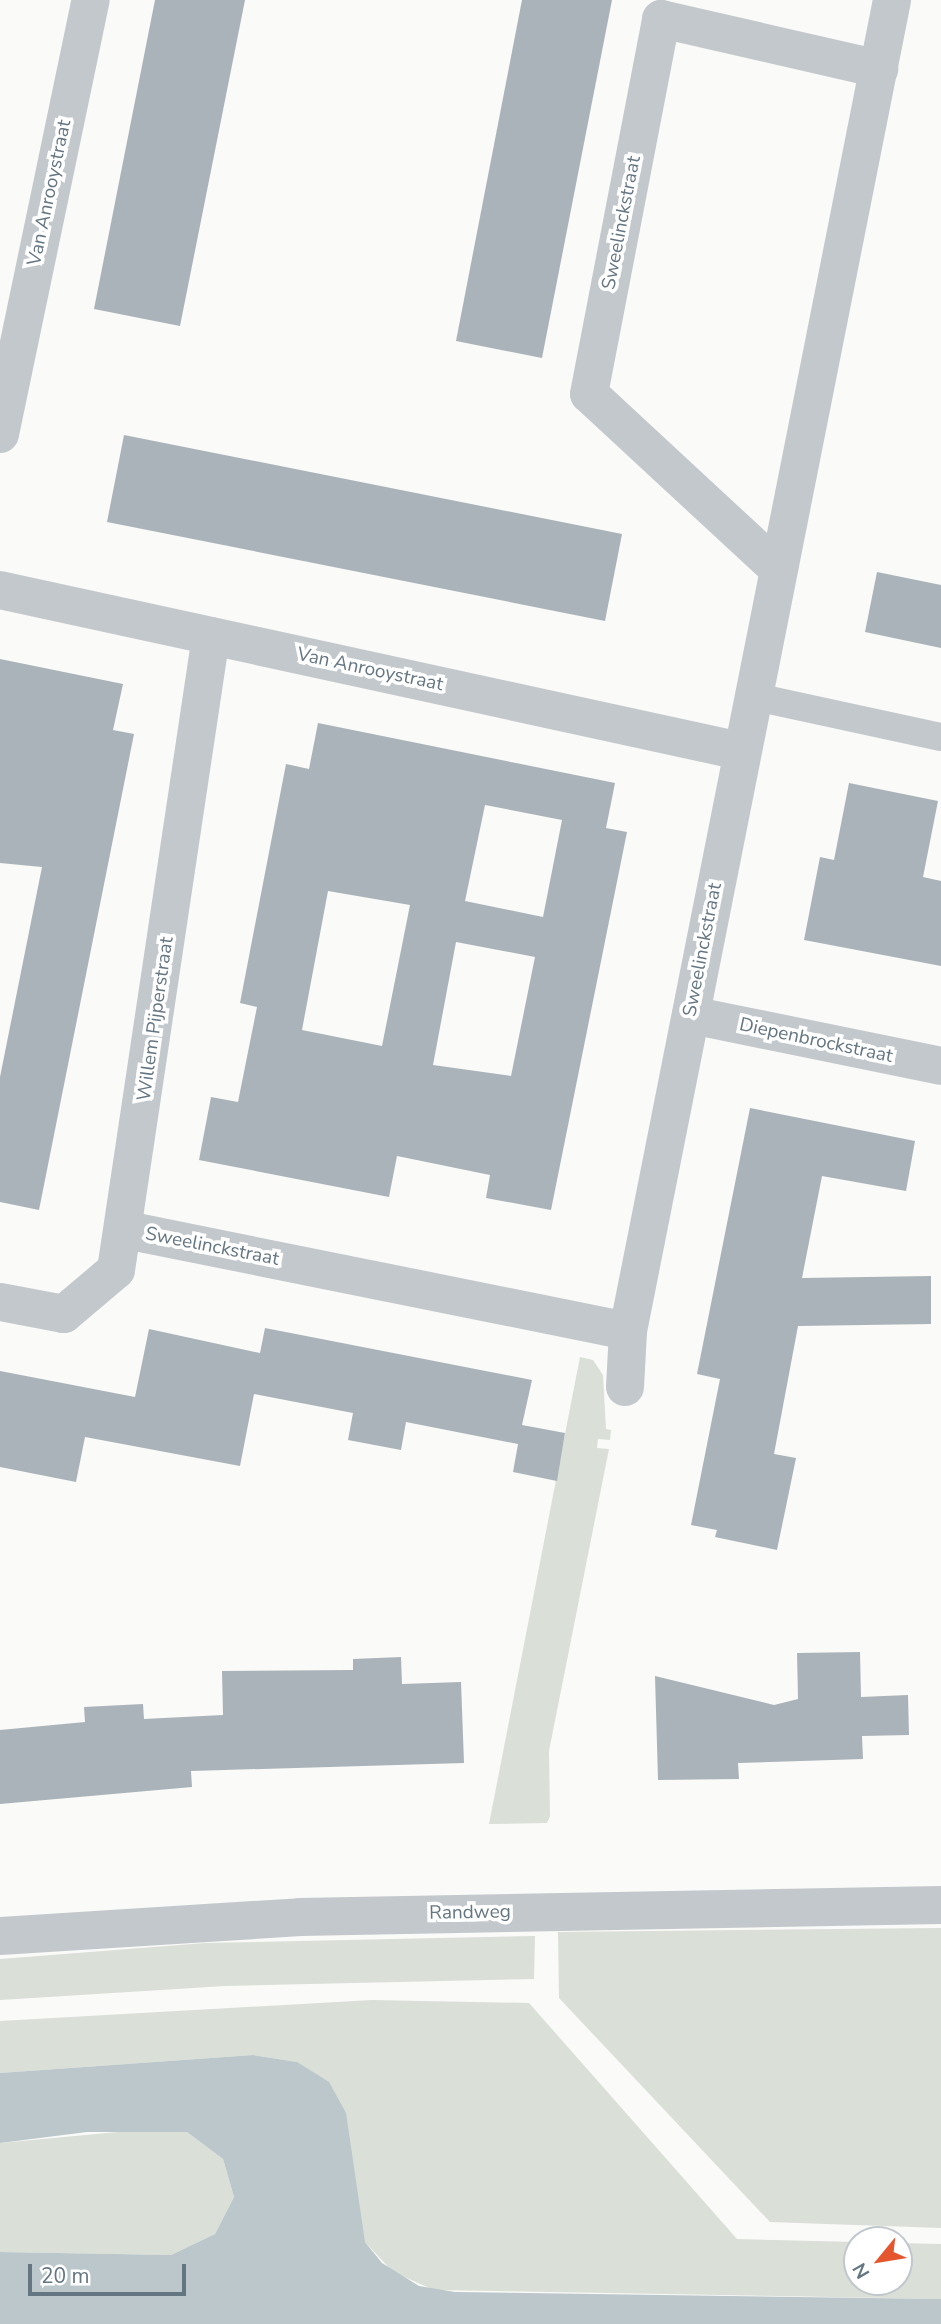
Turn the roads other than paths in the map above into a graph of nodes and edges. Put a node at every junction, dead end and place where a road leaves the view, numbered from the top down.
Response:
1 (91, 0) edge
2 (892, 0) edge
3 (878, 69) junction
4 (4, 381) edge
5 (0, 434) edge
6 (777, 568) junction
7 (0, 590) edge
8 (211, 636) junction
9 (751, 696) junction
10 (941, 737) edge
11 (740, 751) junction
12 (691, 1015) junction
13 (941, 1066) edge
14 (126, 1230) junction
15 (0, 1302) edge
16 (628, 1331) junction
17 (625, 1387) dead end
18 (941, 1905) edge
19 (0, 1936) edge

1 - 4 street, Van Anrooystraat
2 - 3 street, Sweelinckstraat
3 - 6 street, Sweelinckstraat
3 - 6 street, Sweelinckstraat
4 - 5 street, Van Anrooystraat
6 - 9 street, Sweelinckstraat
7 - 8 street, Van Anrooystraat
8 - 11 street, Van Anrooystraat
8 - 14 street, Willem Pijperstraat
9 - 10 lane
9 - 11 street, Sweelinckstraat
11 - 12 street, Sweelinckstraat
12 - 13 street, Diepenbrockstraat
12 - 16 street, Sweelinckstraat
14 - 15 street, Willem Pijperstraat
14 - 16 street, Sweelinckstraat
16 - 17 street, Sweelinckstraat
18 - 19 street, Randweg

